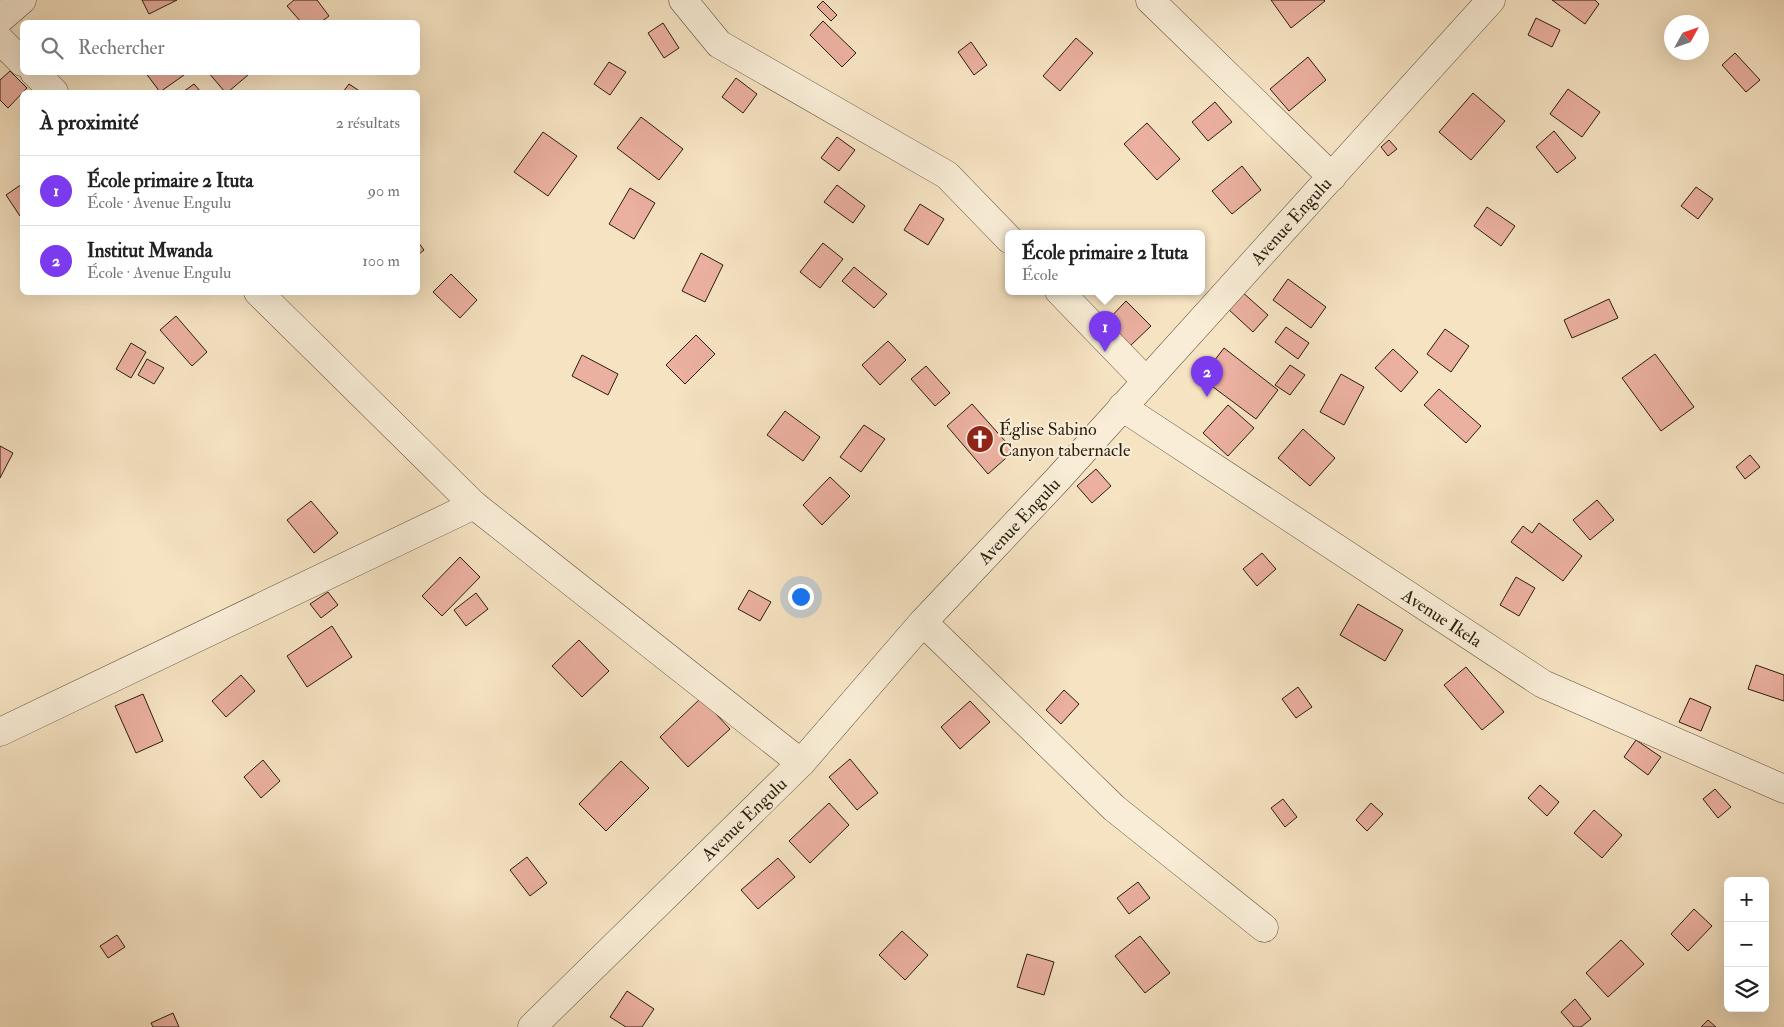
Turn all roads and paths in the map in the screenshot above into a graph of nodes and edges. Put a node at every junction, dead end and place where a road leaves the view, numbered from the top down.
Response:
1 (22, 0) edge
2 (683, 0) edge
3 (1150, 0) edge
4 (1478, 5) edge
5 (0, 18) edge
6 (0, 40) edge
7 (20, 60) edge
8 (37, 75) edge
9 (52, 90) edge
10 (1332, 177) junction
11 (1005, 235) edge
12 (261, 295) edge
13 (1063, 295) edge
14 (1146, 381) junction
15 (1122, 407) junction
16 (474, 505) junction
17 (923, 622) junction
18 (0, 732) edge
19 (801, 763) junction
20 (1784, 788) edge
21 (1264, 928) dead end
22 (532, 1027) edge

1 - 5 street
2 - 11 street
3 - 10 street
4 - 10 street, Avenue Engulu
6 - 7 street
8 - 9 street
10 - 14 street, Avenue Engulu
12 - 16 street
13 - 14 street
14 - 15 street, Avenue Engulu
15 - 17 street, Avenue Engulu
15 - 20 street, Avenue Ikela
16 - 18 street
16 - 19 street
17 - 19 street, Avenue Engulu
17 - 21 street
19 - 22 street, Avenue Engulu

